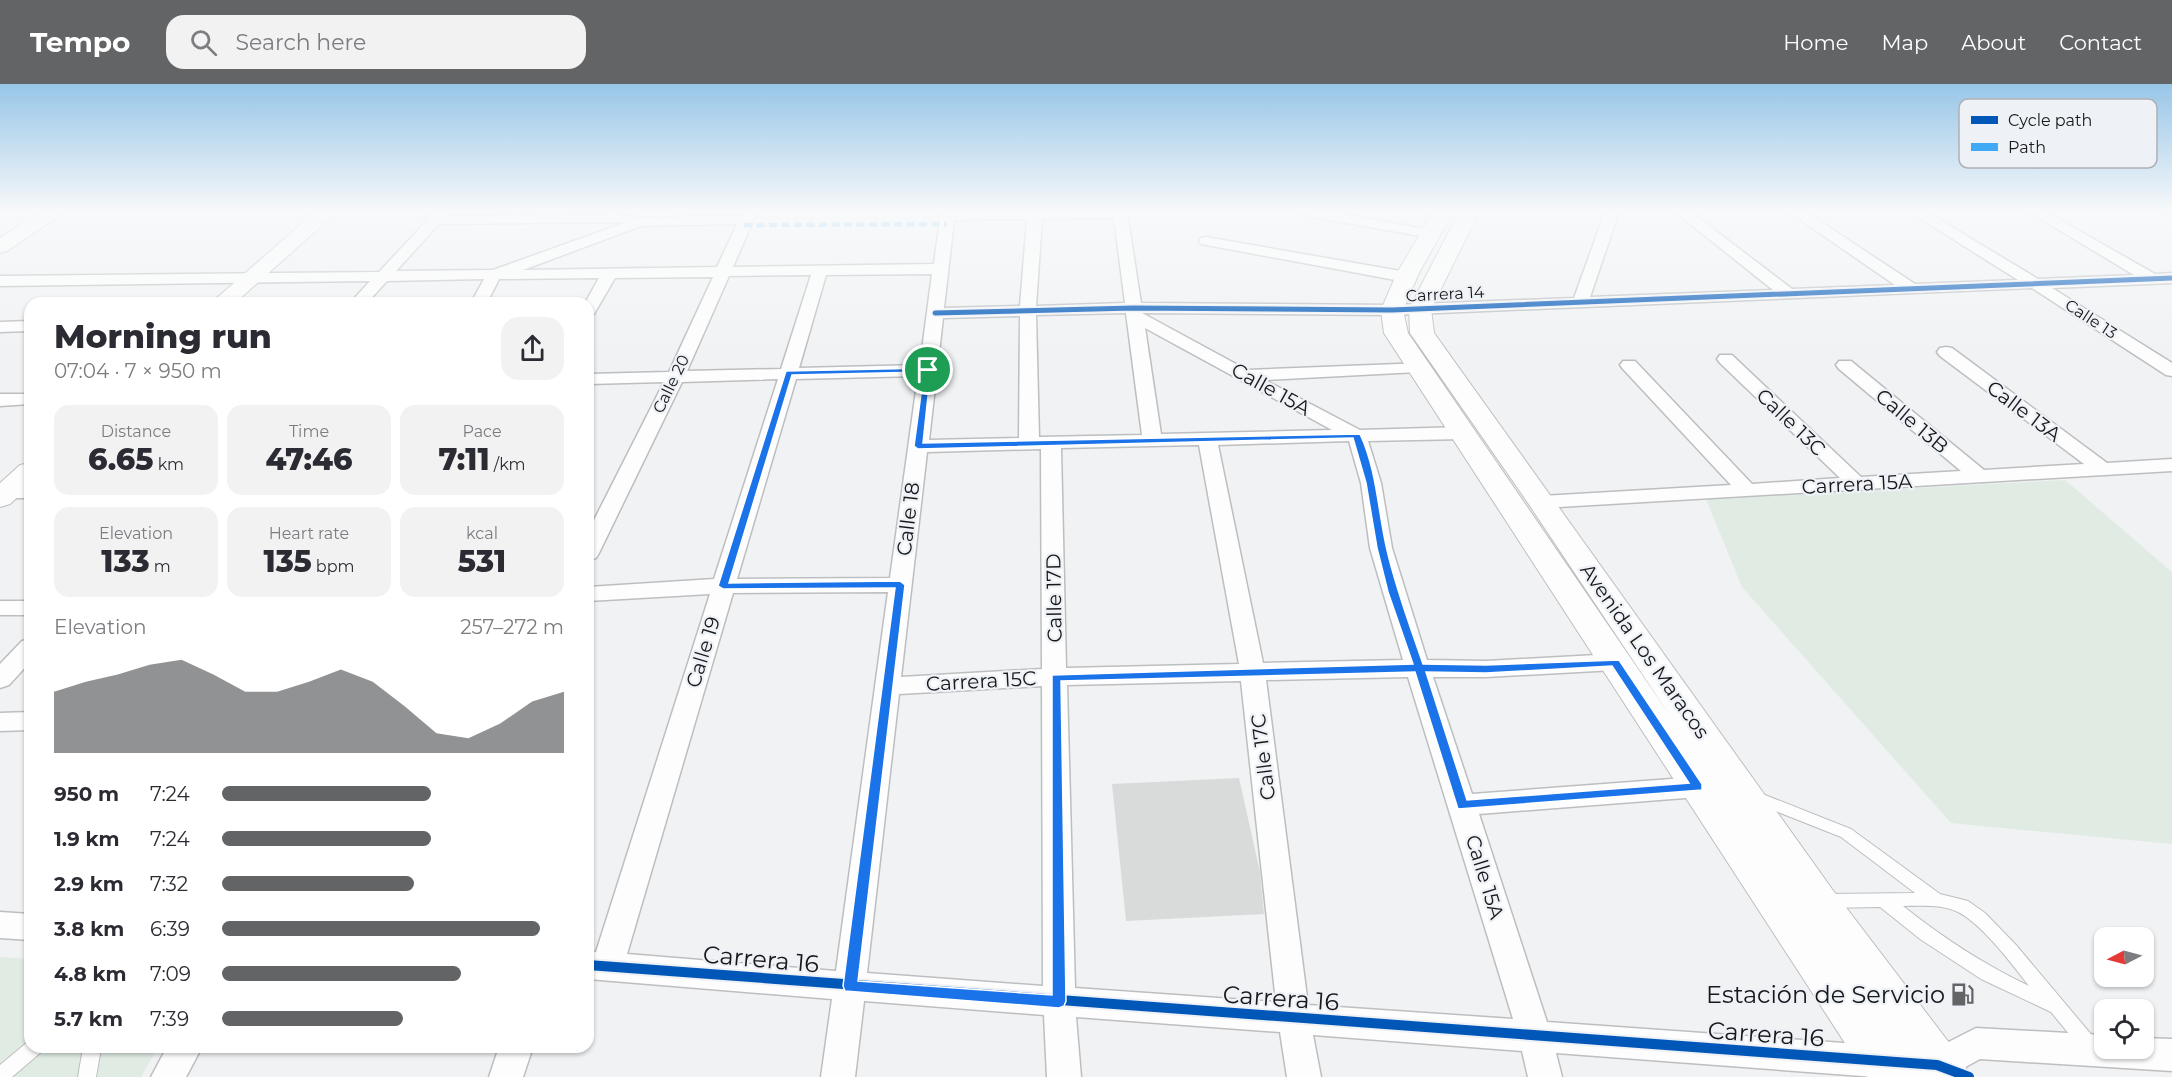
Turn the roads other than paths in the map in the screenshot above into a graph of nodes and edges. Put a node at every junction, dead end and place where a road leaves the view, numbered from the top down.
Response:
1 (274, 258) edge
2 (399, 258) edge
3 (540, 258) edge
4 (729, 258) edge
5 (942, 258) edge
6 (1032, 258) edge
7 (1126, 258) edge
8 (1302, 258) edge
9 (1417, 258) edge
10 (1439, 258) edge
11 (1596, 258) edge
12 (1742, 258) edge
13 (1866, 258) edge
14 (1994, 258) edge
15 (2116, 258) edge
16 (941, 269) junction
17 (820, 270) junction
18 (723, 272) junction
19 (610, 273) junction
20 (494, 275) junction
21 (383, 276) junction
22 (1406, 277) junction
23 (252, 278) junction
24 (2172, 278) edge
25 (2152, 279) junction
26 (0, 281) edge
27 (2036, 284) junction
28 (1912, 289) junction
29 (1788, 294) junction
30 (229, 297) edge
31 (364, 297) edge
32 (482, 297) edge
33 (594, 301) edge
34 (1581, 301) junction
35 (1028, 309) junction
36 (1406, 309) junction
37 (1134, 312) junction
38 (935, 313) junction
39 (24, 327) edge
40 (3, 329) edge
41 (1946, 352) dead end
42 (1726, 359) dead end
43 (1629, 365) dead end
44 (1845, 365) dead end
45 (1418, 367) junction
46 (928, 370) junction
47 (2172, 370) edge
48 (789, 372) junction
49 (1247, 375) junction
50 (676, 376) junction
51 (594, 379) edge
52 (24, 399) edge
53 (0, 400) edge
54 (1463, 433) junction
55 (1357, 435) junction
56 (1207, 438) junction
57 (1152, 441) junction
58 (1040, 443) junction
59 (918, 446) junction
60 (2162, 465) edge
61 (2103, 469) junction
62 (24, 477) edge
63 (1979, 477) junction
64 (2172, 481) edge
65 (1857, 484) junction
66 (1747, 490) junction
67 (9, 493) edge
68 (1542, 502) junction
69 (594, 542) edge
70 (900, 585) junction
71 (723, 586) junction
72 (594, 594) edge
73 (0, 608) edge
74 (24, 608) edge
75 (24, 654) edge
76 (1615, 663) junction
77 (1419, 668) junction
78 (1253, 674) junction
79 (1056, 677) junction
80 (0, 680) edge
81 (887, 686) junction
82 (24, 721) edge
83 (0, 722) edge
84 (1698, 787) junction
85 (1743, 792) junction
86 (1462, 805) junction
87 (1935, 899) junction
88 (1882, 900) junction
89 (1817, 901) junction
90 (0, 925) edge
91 (24, 927) edge
92 (598, 965) edge
93 (850, 986) junction
94 (1059, 1001) junction
95 (2057, 1007) junction
96 (1294, 1019) junction
97 (1535, 1036) junction
98 (2093, 1050) junction
99 (27, 1053) edge
100 (91, 1053) edge
101 (182, 1053) edge
102 (514, 1053) edge
103 (2172, 1055) edge
104 (1926, 1072) edge
105 (0, 1076) edge
106 (87, 1077) edge
107 (168, 1077) edge
108 (506, 1077) edge
109 (838, 1077) edge
110 (1064, 1077) edge
111 (1304, 1077) edge
112 (1545, 1077) edge

1 - 23 street
2 - 21 street
3 - 20 street
4 - 18 street, Calle 20
5 - 16 street, Calle 18
6 - 35 street, Calle 17D
7 - 37 street
8 - 22 street
9 - 22 street
10 - 36 street
11 - 34 street
12 - 29 street
13 - 28 street
14 - 27 street, Calle 13
15 - 25 street
16 - 17 street
16 - 38 street, Calle 18
17 - 18 street
17 - 48 street, Calle 19
18 - 19 street
18 - 50 street, Calle 20
19 - 20 street
19 - 33 street
20 - 21 street
20 - 32 street
21 - 23 street
21 - 31 street
22 - 36 street
23 - 26 street
23 - 30 street
24 - 25 street, Carrera 14
25 - 27 street, Carrera 14
27 - 28 street, Carrera 14
27 - 47 street, Calle 13
28 - 29 street, Carrera 14
29 - 34 street, Carrera 14
34 - 36 street, Carrera 14
35 - 37 street, Carrera 14
35 - 38 street, Carrera 14
35 - 58 street, Calle 17D
36 - 37 street, Carrera 14
36 - 45 street, Avenida Los Maracos
36 - 68 street, Avenida Los Maracos
37 - 49 street, Calle 15A
37 - 57 street
38 - 46 street, Calle 18
39 - 40 street
41 - 61 street, Calle 13A
42 - 65 street, Calle 13C
43 - 66 street
44 - 63 street, Calle 13B
45 - 49 street
45 - 54 street, Avenida Los Maracos
46 - 48 street
46 - 59 street, Calle 18
48 - 50 street
48 - 71 street, Calle 19
49 - 55 street, Calle 15A
50 - 51 street
50 - 69 street, Calle 20
52 - 53 street
54 - 55 street
54 - 76 street, Avenida Los Maracos
55 - 56 street
55 - 77 street, Calle 15A
56 - 57 street
56 - 78 street, Calle 17C
57 - 58 street
58 - 59 street
58 - 79 street, Calle 17D
59 - 70 street, Calle 18
60 - 61 street, Carrera 15A
60 - 64 street
61 - 63 street, Carrera 15A
62 - 67 street
63 - 65 street, Carrera 15A
65 - 66 street, Carrera 15A
66 - 68 street, Carrera 15A
68 - 85 street, Avenida Los Maracos
70 - 71 street
70 - 81 street, Calle 18
71 - 72 street
71 - 92 street, Calle 19
73 - 74 street
75 - 80 street
76 - 77 street, Carrera 15C
76 - 84 street, Avenida Los Maracos
77 - 78 street, Carrera 15C
77 - 86 street, Calle 15A
78 - 79 street, Carrera 15C
78 - 96 street, Calle 17C
79 - 81 street, Carrera 15C
79 - 94 street, Calle 17D
81 - 93 street, Calle 18
82 - 83 street
84 - 86 street
84 - 104 street, Avenida Los Maracos
85 - 87 lane
85 - 89 street, Avenida Los Maracos
86 - 97 street, Calle 15A
87 - 88 lane
87 - 95 lane
88 - 89 lane
88 - 95 lane
89 - 104 street, Avenida Los Maracos
90 - 91 street
92 - 93 street, Carrera 16
93 - 94 street, Carrera 16
93 - 109 street, Calle 18
94 - 96 street, Carrera 16
94 - 110 street, Calle 17D
95 - 98 lane
96 - 97 street, Carrera 16
96 - 111 street, Calle 17C
97 - 104 street, Carrera 16
97 - 112 street, Calle 15A
98 - 103 street
98 - 104 street
99 - 105 lane
100 - 106 lane
101 - 107 street
102 - 108 street

